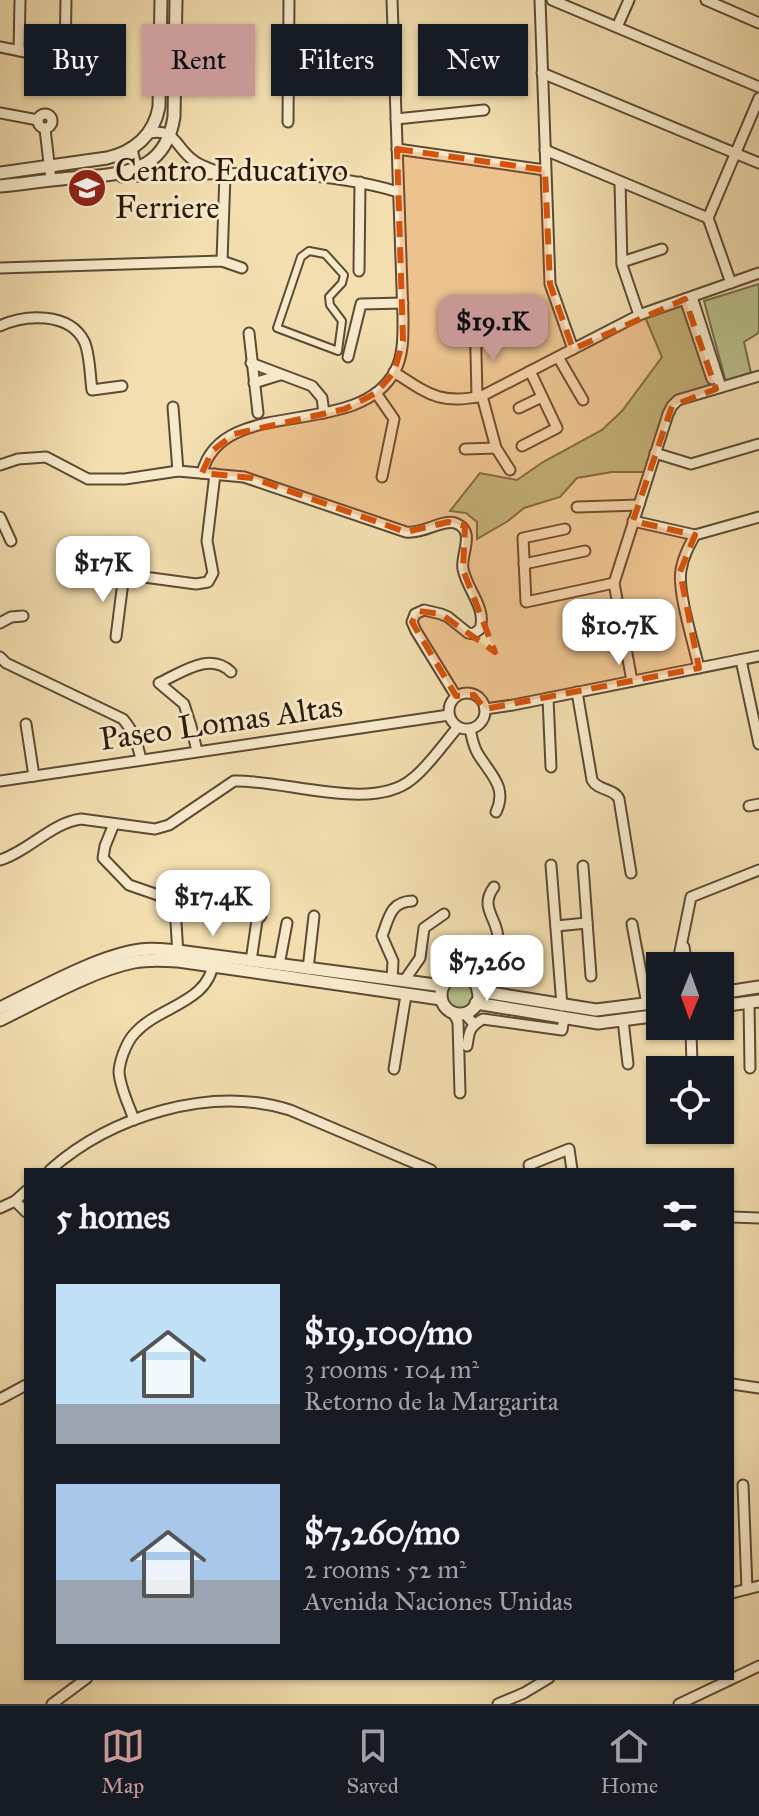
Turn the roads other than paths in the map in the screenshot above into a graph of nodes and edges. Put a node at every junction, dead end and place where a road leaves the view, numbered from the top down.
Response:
1 (20, 0) edge
2 (66, 0) edge
3 (161, 0) edge
4 (176, 0) edge
5 (289, 0) edge
6 (392, 0) edge
7 (540, 0) edge
8 (552, 0) edge
9 (629, 0) edge
10 (706, 0) edge
11 (759, 23) edge
12 (66, 24) edge
13 (617, 27) junction
14 (0, 47) edge
15 (19, 51) junction
16 (24, 52) edge
17 (542, 73) junction
18 (759, 87) edge
19 (759, 98) edge
20 (484, 110) dead end
21 (0, 113) edge
22 (396, 119) junction
23 (288, 122) dead end
24 (149, 133) junction
25 (170, 135) junction
26 (132, 149) junction
27 (397, 149) junction
28 (545, 150) junction
29 (735, 154) junction
30 (759, 163) edge
31 (50, 166) junction
32 (545, 170) junction
33 (140, 171) junction
34 (0, 173) edge
35 (225, 174) junction
36 (51, 180) junction
37 (360, 182) junction
38 (620, 182) junction
39 (0, 186) edge
40 (398, 192) junction
41 (708, 218) junction
42 (662, 249) dead end
43 (222, 261) junction
44 (622, 262) junction
45 (0, 268) edge
46 (242, 268) dead end
47 (359, 271) dead end
48 (759, 273) edge
49 (731, 283) junction
50 (688, 298) junction
51 (403, 303) junction
52 (475, 309) dead end
53 (639, 315) junction
54 (0, 326) edge
55 (249, 333) dead end
56 (573, 349) junction
57 (337, 351) joint
58 (348, 357) dead end
59 (558, 357) junction
60 (251, 363) junction
61 (530, 371) junction
62 (394, 372) junction
63 (280, 375) junction
64 (759, 376) edge
65 (254, 383) junction
66 (122, 386) dead end
67 (718, 388) junction
68 (376, 393) junction
69 (480, 397) junction
70 (542, 397) junction
71 (583, 400) dead end
72 (173, 407) dead end
73 (519, 408) dead end
74 (258, 413) dead end
75 (324, 413) junction
76 (759, 444) edge
77 (522, 446) dead end
78 (496, 448) junction
79 (465, 449) dead end
80 (655, 453) junction
81 (0, 465) edge
82 (510, 470) dead end
83 (178, 471) junction
84 (202, 473) junction
85 (215, 474) junction
86 (382, 477) dead end
87 (639, 505) junction
88 (577, 507) dead end
89 (0, 517) edge
90 (759, 517) edge
91 (633, 521) junction
92 (565, 529) dead end
93 (695, 535) junction
94 (11, 541) dead end
95 (585, 551) dead end
96 (524, 564) junction
97 (70, 567) dead end
98 (124, 574) junction
99 (614, 583) junction
100 (23, 616) dead end
101 (0, 623) edge
102 (116, 637) dead end
103 (759, 656) edge
104 (0, 657) edge
105 (741, 660) junction
106 (699, 668) junction
107 (231, 672) dead end
108 (632, 681) junction
109 (577, 692) junction
110 (456, 696) junction
111 (548, 698) junction
112 (485, 709) junction
113 (449, 715) junction
114 (26, 724) dead end
115 (458, 727) junction
116 (470, 729) junction
117 (759, 744) edge
118 (197, 751) junction
119 (141, 759) junction
120 (551, 767) dead end
121 (34, 776) junction
122 (0, 781) edge
123 (496, 812) dead end
124 (114, 824) junction
125 (0, 860) edge
126 (551, 865) dead end
127 (583, 866) dead end
128 (759, 870) edge
129 (631, 873) dead end
130 (494, 887) dead end
131 (412, 901) dead end
132 (444, 914) dead end
133 (261, 916) dead end
134 (314, 916) dead end
135 (287, 923) dead end
136 (587, 923) junction
137 (632, 924) dead end
138 (556, 926) junction
139 (683, 952) edge
140 (178, 956) junction
141 (214, 961) junction
142 (251, 961) junction
143 (279, 965) junction
144 (308, 969) junction
145 (591, 976) dead end
146 (398, 981) junction
147 (759, 987) edge
148 (734, 991) edge
149 (442, 992) junction
150 (476, 992) junction
151 (406, 995) junction
152 (646, 999) edge
153 (754, 1001) edge
154 (646, 1004) edge
155 (734, 1004) edge
156 (563, 1012) junction
157 (458, 1013) junction
158 (0, 1016) edge
159 (646, 1017) edge
160 (623, 1020) junction
161 (474, 1024) junction
162 (467, 1046) dead end
163 (628, 1064) dead end
164 (750, 1068) dead end
165 (394, 1069) dead end
166 (460, 1093) dead end
167 (134, 1120) junction
168 (52, 1168) edge
169 (426, 1168) edge
170 (530, 1168) edge
171 (572, 1168) edge
172 (24, 1193) edge
173 (15, 1201) junction
174 (0, 1208) edge
175 (24, 1210) edge
176 (734, 1217) edge
177 (759, 1218) edge
178 (734, 1384) edge
179 (24, 1386) edge
180 (759, 1388) edge
181 (0, 1399) edge
182 (743, 1485) dead end
183 (759, 1586) edge
184 (747, 1589) junction
185 (734, 1592) edge
186 (759, 1666) edge
187 (734, 1678) edge
188 (84, 1680) edge
189 (546, 1680) edge
190 (731, 1680) edge
191 (684, 1703) edge
192 (52, 1704) edge
193 (498, 1704) edge

1 - 15 street
2 - 12 street
3 - 24 street
4 - 25 street
5 - 23 street
6 - 22 street
7 - 17 street
8 - 13 street
9 - 13 street
10 - 11 street
13 - 18 street
14 - 15 street
15 - 16 street
17 - 28 street
17 - 29 street
19 - 29 street
20 - 22 street
21 - 31 street
22 - 27 street
24 - 25 street
24 - 26 street
25 - 33 street
25 - 35 street
26 - 31 street
26 - 33 street
27 - 32 street
27 - 40 street
28 - 32 street
28 - 38 street
29 - 30 street
29 - 41 street
31 - 34 street
31 - 36 street
32 - 56 street
33 - 35 street
33 - 36 street
35 - 37 street
35 - 43 street
36 - 39 street
37 - 40 street
37 - 47 street
38 - 41 street
38 - 44 street
40 - 51 street
41 - 49 street
42 - 44 street
43 - 45 street
43 - 46 street
44 - 53 street
48 - 49 street
49 - 50 street
50 - 53 street
50 - 67 street
51 - 58 street
51 - 62 street
52 - 69 street
53 - 56 street
54 - 66 street
55 - 60 street
56 - 59 street
57 - 57 street
59 - 61 street
59 - 71 street
60 - 63 street
60 - 65 street
61 - 69 street
61 - 70 street
62 - 68 street
62 - 69 street
63 - 65 street
63 - 75 street
64 - 67 street
65 - 74 street
67 - 80 street
68 - 75 street
68 - 86 street
69 - 78 street
70 - 73 street
70 - 77 street
72 - 83 street
75 - 84 street
76 - 80 street
78 - 79 street
78 - 82 street
80 - 87 street
81 - 83 street
83 - 84 street
84 - 85 street
85 - 98 street
85 - 110 street
87 - 88 street
87 - 91 street
89 - 94 street
90 - 93 street
91 - 93 street
91 - 99 street
92 - 96 street
93 - 106 street
95 - 96 street
96 - 99 street
97 - 98 street
98 - 102 street
99 - 108 street
100 - 101 street
103 - 105 street
104 - 119 street
105 - 106 street
105 - 117 street
106 - 108 street
107 - 118 street
108 - 109 street
109 - 111 street
109 - 129 street
110 - 112 street
110 - 113 street
111 - 112 street
111 - 120 street
112 - 116 street
113 - 115 street
113 - 118 street, Paseo Lomas Altas
114 - 121 street
115 - 116 street
115 - 124 street
116 - 123 street
118 - 119 street, Paseo Lomas Altas
119 - 121 street, Paseo Lomas Altas
121 - 122 street, Paseo Lomas Altas
124 - 125 street
124 - 140 street
126 - 138 street
127 - 136 street
128 - 139 street
130 - 150 street
131 - 146 street
132 - 146 street
133 - 142 street
134 - 144 street
135 - 143 street
136 - 138 street
136 - 145 street
137 - 152 street
138 - 156 street
140 - 141 street
140 - 158 street
141 - 142 street
141 - 151 street
141 - 167 street
142 - 143 street
143 - 144 street
144 - 146 street
146 - 149 street
147 - 148 street
149 - 150 street
149 - 151 street
149 - 157 street
150 - 156 street
150 - 157 street
151 - 165 street
153 - 155 street
153 - 164 street
154 - 156 street
156 - 160 street
156 - 161 street
157 - 161 street
157 - 166 street
159 - 160 street
160 - 163 street
161 - 162 street
167 - 168 street
167 - 169 street
170 - 171 street
172 - 173 street
173 - 174 street
173 - 175 street
176 - 177 street
178 - 180 street
179 - 181 street
182 - 184 street
183 - 184 street
184 - 185 street
186 - 187 street
188 - 192 street
189 - 193 street
190 - 191 street

